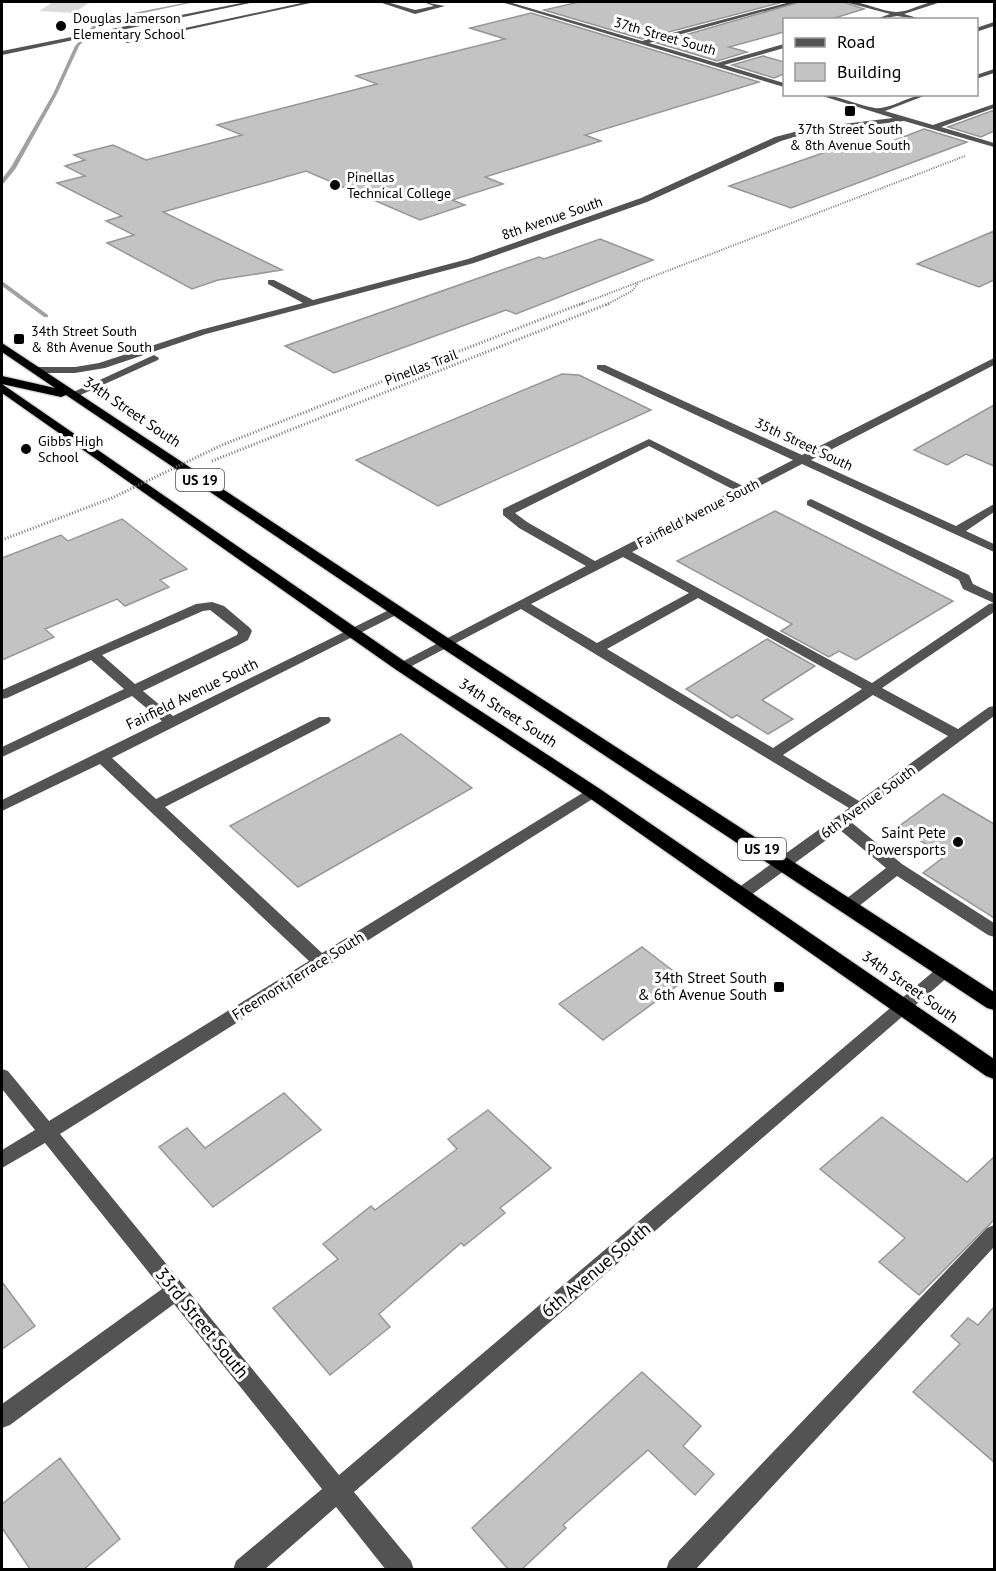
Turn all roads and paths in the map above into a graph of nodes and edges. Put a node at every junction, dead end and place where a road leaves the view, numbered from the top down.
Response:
1 (252, 2) edge
2 (312, 2) edge
3 (382, 2) edge
4 (426, 2) edge
5 (504, 2) edge
6 (795, 2) edge
7 (848, 2) edge
8 (938, 2) edge
9 (534, 4) dead end
10 (523, 7) junction
11 (897, 14) junction
12 (883, 18) edge
13 (913, 18) edge
14 (994, 24) edge
15 (978, 30) edge
16 (978, 32) edge
17 (986, 35) dead end
18 (127, 41) dead end
19 (641, 43) junction
20 (783, 46) edge
21 (2, 53) edge
22 (717, 65) junction
23 (994, 71) edge
24 (978, 76) edge
25 (783, 85) edge
26 (826, 96) edge
27 (920, 96) edge
28 (994, 106) edge
29 (878, 111) junction
30 (903, 119) junction
31 (934, 128) junction
32 (994, 145) edge
33 (972, 154) dead end
34 (271, 282) dead end
35 (638, 283) junction
36 (313, 304) junction
37 (203, 332) junction
38 (2, 347) edge
39 (994, 361) edge
40 (601, 367) dead end
41 (36, 370) junction
42 (2, 380) edge
43 (2, 388) edge
44 (72, 395) junction
45 (802, 460) junction
46 (206, 463) dead end
47 (743, 490) junction
48 (810, 503) dead end
49 (994, 507) edge
50 (957, 531) junction
51 (2, 540) edge
52 (994, 548) edge
53 (623, 552) junction
54 (595, 566) junction
55 (698, 593) junction
56 (994, 599) edge
57 (522, 604) junction
58 (994, 607) edge
59 (398, 611) junction
60 (354, 632) junction
61 (445, 643) junction
62 (597, 648) junction
63 (93, 654) junction
64 (401, 666) junction
65 (871, 688) junction
66 (133, 690) junction
67 (2, 695) edge
68 (994, 710) edge
69 (324, 720) dead end
70 (172, 722) junction
71 (958, 736) junction
72 (2, 752) edge
73 (773, 755) junction
74 (102, 757) junction
75 (594, 793) junction
76 (154, 806) junction
77 (2, 807) edge
78 (860, 808) junction
79 (841, 822) junction
80 (783, 863) junction
81 (896, 868) junction
82 (741, 894) junction
83 (848, 906) junction
84 (994, 931) edge
85 (321, 962) junction
86 (947, 970) junction
87 (994, 1002) edge
88 (904, 1007) junction
89 (994, 1070) edge
90 (2, 1077) edge
91 (46, 1132) junction
92 (2, 1160) edge
93 (994, 1234) edge
94 (176, 1291) junction
95 (2, 1417) edge
96 (338, 1491) junction
97 (245, 1569) edge
98 (402, 1569) edge
99 (678, 1569) edge

1 - 21 street
2 - 18 street
3 - 4 street
5 - 10 street, 37th Street South
6 - 19 street
7 - 11 street
8 - 11 street
9 - 10 street
10 - 19 street, 37th Street South
11 - 12 street
11 - 13 street
14 - 15 street
16 - 17 street
19 - 22 street, 37th Street South
20 - 22 street
22 - 25 street, 37th Street South
23 - 24 street
26 - 29 street
27 - 29 street
28 - 31 street
29 - 30 street
30 - 31 street
30 - 36 street, 8th Avenue South
31 - 32 street
33 - 35 path
34 - 36 street
35 - 46 path, Pinellas Trail
35 - 51 path, bridge
36 - 37 street, 8th Avenue South
37 - 41 street, 8th Avenue South
37 - 44 street, 8th Avenue South
38 - 41 highway, 34th Street South / US 19
39 - 45 street, Fairfield Avenue South
40 - 45 street, 35th Street South
41 - 44 highway, 34th Street South / US 19
42 - 44 highway
43 - 60 highway, 34th Street South / US 19
44 - 59 highway, 34th Street South / US 19
45 - 47 street, Fairfield Avenue South
45 - 50 street, 35th Street South
47 - 53 street, Fairfield Avenue South
47 - 54 street
48 - 56 street
49 - 50 street
50 - 52 street, 35th Street South
53 - 54 street, Fairfield Avenue South
53 - 55 street
54 - 57 street, Fairfield Avenue South
55 - 62 street
55 - 65 street
57 - 61 street, Fairfield Avenue South
57 - 62 street
58 - 65 street
59 - 60 street, Fairfield Avenue South
59 - 61 highway, 34th Street South / US 19
60 - 64 highway, 34th Street South / US 19
60 - 70 street, Fairfield Avenue South
61 - 64 street, Fairfield Avenue South
61 - 80 highway, 34th Street South / US 19
62 - 73 street
63 - 66 street
63 - 66 street
63 - 67 street
64 - 75 highway, 34th Street South / US 19
65 - 71 street
65 - 73 street
66 - 70 street
66 - 72 street
68 - 71 street, 6th Avenue South
69 - 76 street
70 - 74 street, Fairfield Avenue South
71 - 78 street, 6th Avenue South
73 - 78 street
74 - 76 street
74 - 77 street, Fairfield Avenue South
75 - 82 highway, 34th Street South / US 19
75 - 85 street, Freemont Terrace South
76 - 85 street
78 - 79 street, 6th Avenue South
79 - 80 street, 6th Avenue South
79 - 81 street
80 - 82 street, 6th Avenue South
80 - 83 highway, 34th Street South / US 19
81 - 83 street
81 - 84 street
82 - 88 highway, 34th Street South / US 19
83 - 86 highway, 34th Street South / US 19
85 - 91 street, Freemont Terrace South
86 - 87 highway, 34th Street South / US 19
86 - 88 street, 6th Avenue South
88 - 89 highway, 34th Street South / US 19
88 - 96 street, 6th Avenue South
90 - 91 street, 33rd Street South
91 - 92 street, Freemont Terrace South
91 - 94 street, 33rd Street South
93 - 99 street
94 - 95 street
94 - 96 street, 33rd Street South
96 - 97 street, 6th Avenue South
96 - 98 street, 33rd Street South

